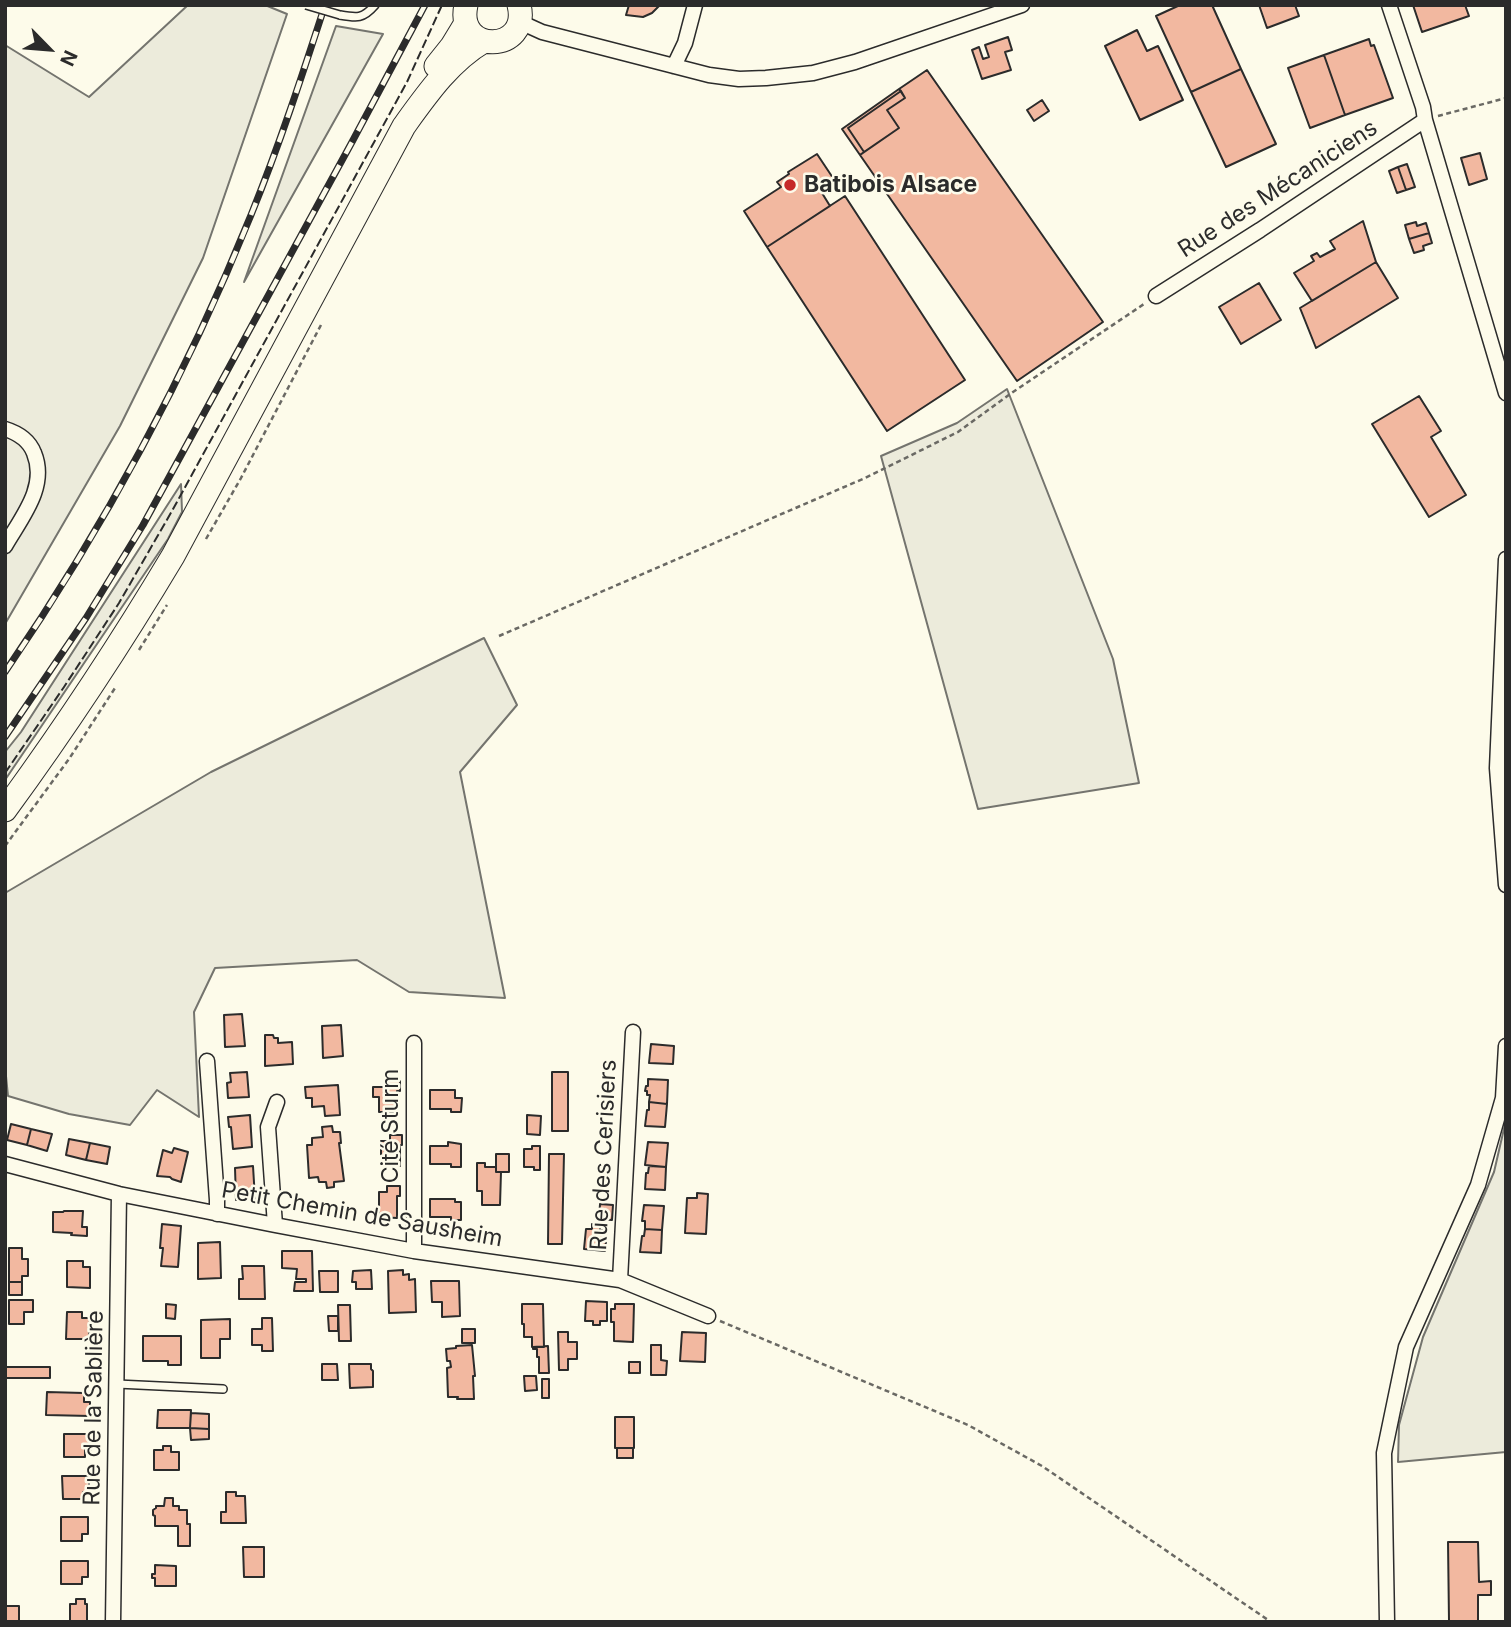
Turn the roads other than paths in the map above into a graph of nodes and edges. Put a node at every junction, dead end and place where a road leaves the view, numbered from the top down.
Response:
1 (306, 5) edge
2 (375, 5) edge
3 (695, 5) edge
4 (1022, 5) edge
5 (1389, 5) edge
6 (466, 14) edge
7 (520, 14) edge
8 (484, 41) junction
9 (674, 66) junction
10 (1425, 120) junction
11 (404, 126) junction
12 (1156, 296) road end
13 (1506, 393) edge
14 (5, 429) edge
15 (5, 546) edge
16 (1506, 559) edge
17 (5, 810) edge
18 (1506, 885) edge
19 (634, 1032) dead end
20 (414, 1043) dead end
21 (1506, 1046) edge
22 (206, 1061) dead end
23 (277, 1102) dead end
24 (5, 1164) edge
25 (119, 1194) junction
26 (216, 1214) junction
27 (275, 1225) junction
28 (414, 1251) junction
29 (620, 1280) junction
30 (708, 1316) road end
31 (117, 1384) junction
32 (223, 1390) dead end
33 (114, 1622) edge
34 (1387, 1622) edge

1 - 2 lane, bridge
3 - 9 street
4 - 9 street
5 - 10 street
6 - 8 main road
6 - 11 main road
7 - 8 main road
7 - 9 street
8 - 11 main road
10 - 12 street, Rue des Mécaniciens
10 - 13 street
11 - 17 main road
14 - 15 street
16 - 18 street
19 - 29 street, Rue des Cerisiers
20 - 28 street, Cité Sturm
21 - 34 street
22 - 26 street
23 - 27 street
24 - 25 street, Petit Chemin de Sausheim
25 - 26 street, Petit Chemin de Sausheim
25 - 31 street, Rue de la Sablière
26 - 27 street, Petit Chemin de Sausheim
27 - 28 street, Petit Chemin de Sausheim
28 - 29 street, Petit Chemin de Sausheim
29 - 30 street, Petit Chemin de Sausheim
31 - 32 lane
31 - 33 street, Rue de la Sablière

